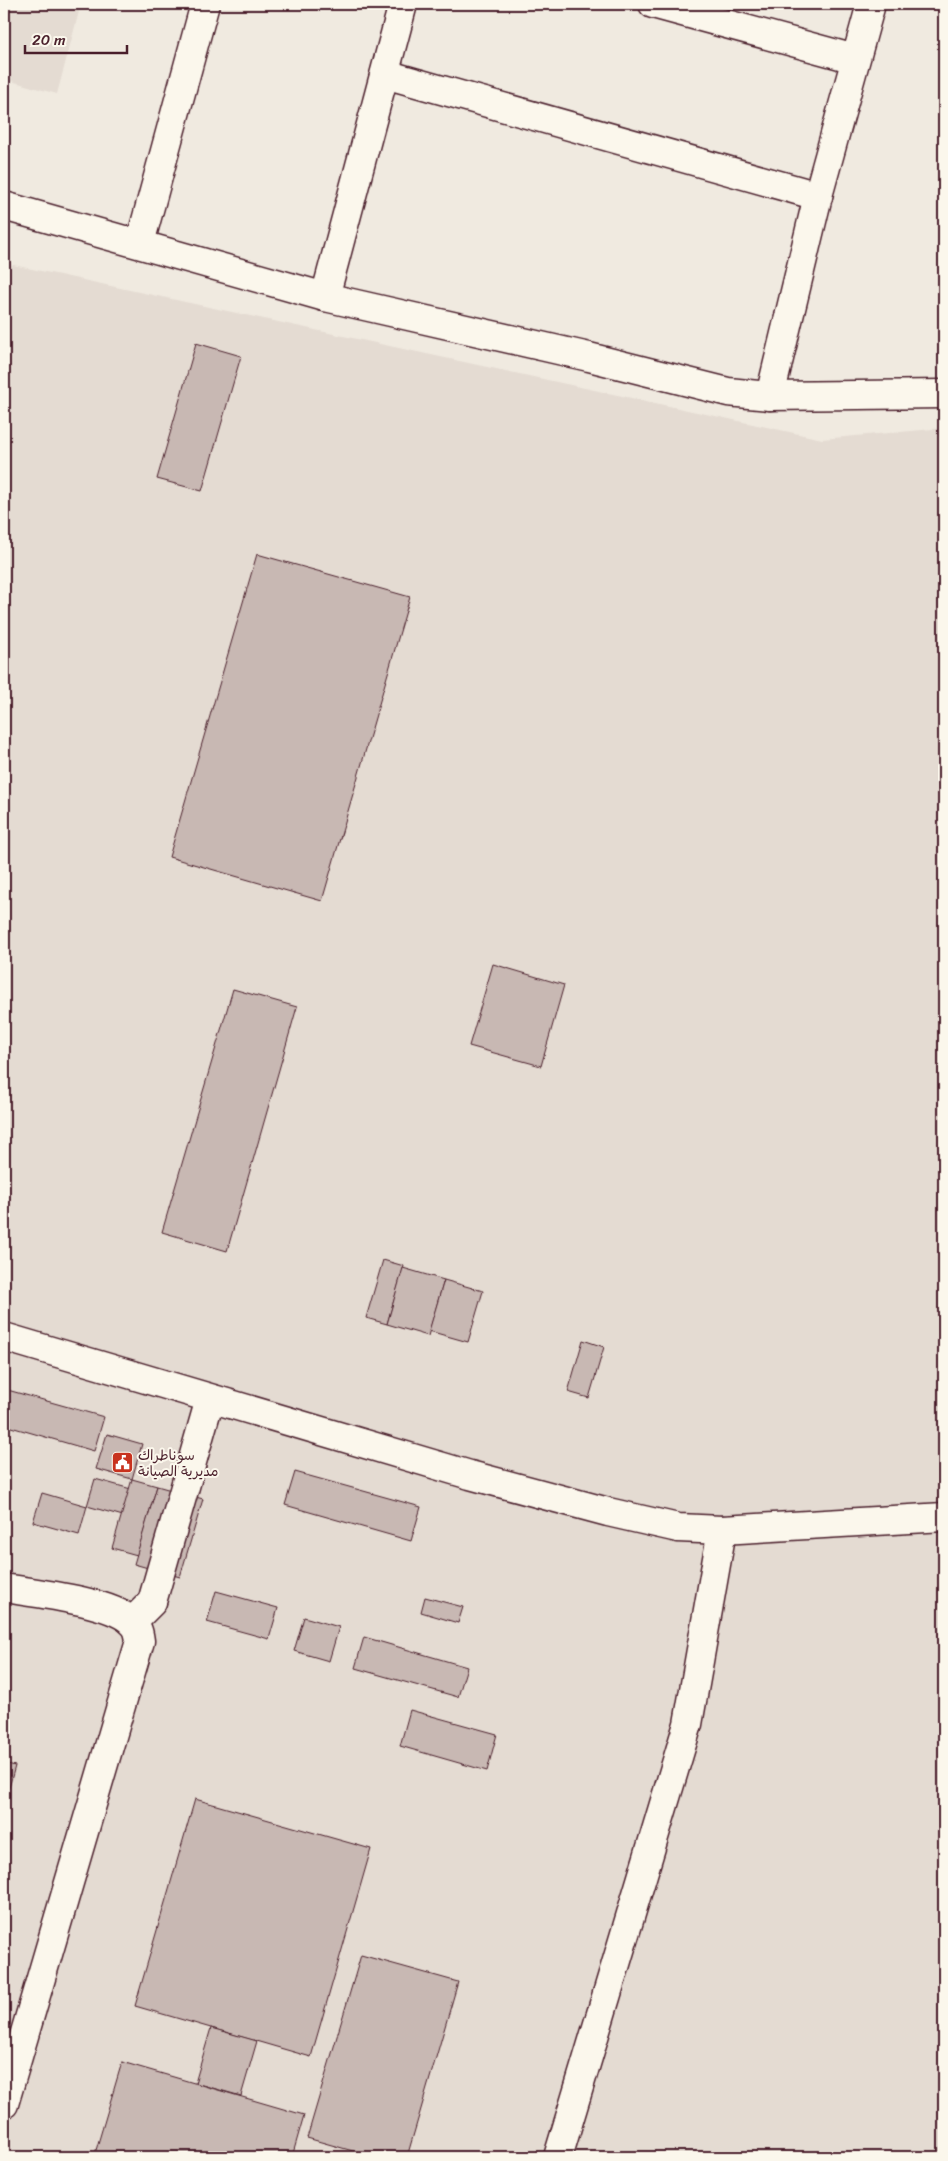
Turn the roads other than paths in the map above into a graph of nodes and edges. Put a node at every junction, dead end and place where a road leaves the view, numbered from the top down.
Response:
1 (205, 4) edge
2 (403, 4) edge
3 (653, 4) edge
4 (871, 4) edge
5 (855, 59) junction
6 (385, 74) junction
7 (818, 196) junction
8 (4, 206) edge
9 (140, 243) junction
10 (325, 297) junction
11 (944, 394) edge
12 (770, 396) junction
13 (4, 1337) edge
14 (210, 1399) junction
15 (944, 1517) edge
16 (722, 1530) junction
17 (4, 1588) edge
18 (132, 1622) junction
19 (5, 2096) edge
20 (558, 2157) edge

1 - 9 street
2 - 6 street
3 - 5 street
4 - 5 street
5 - 7 street
6 - 7 street
6 - 10 street
7 - 12 street
8 - 9 street
9 - 10 street
10 - 12 street
11 - 12 street
13 - 14 street
14 - 16 street
14 - 18 street
15 - 16 street
16 - 20 street
17 - 18 street
18 - 19 street

